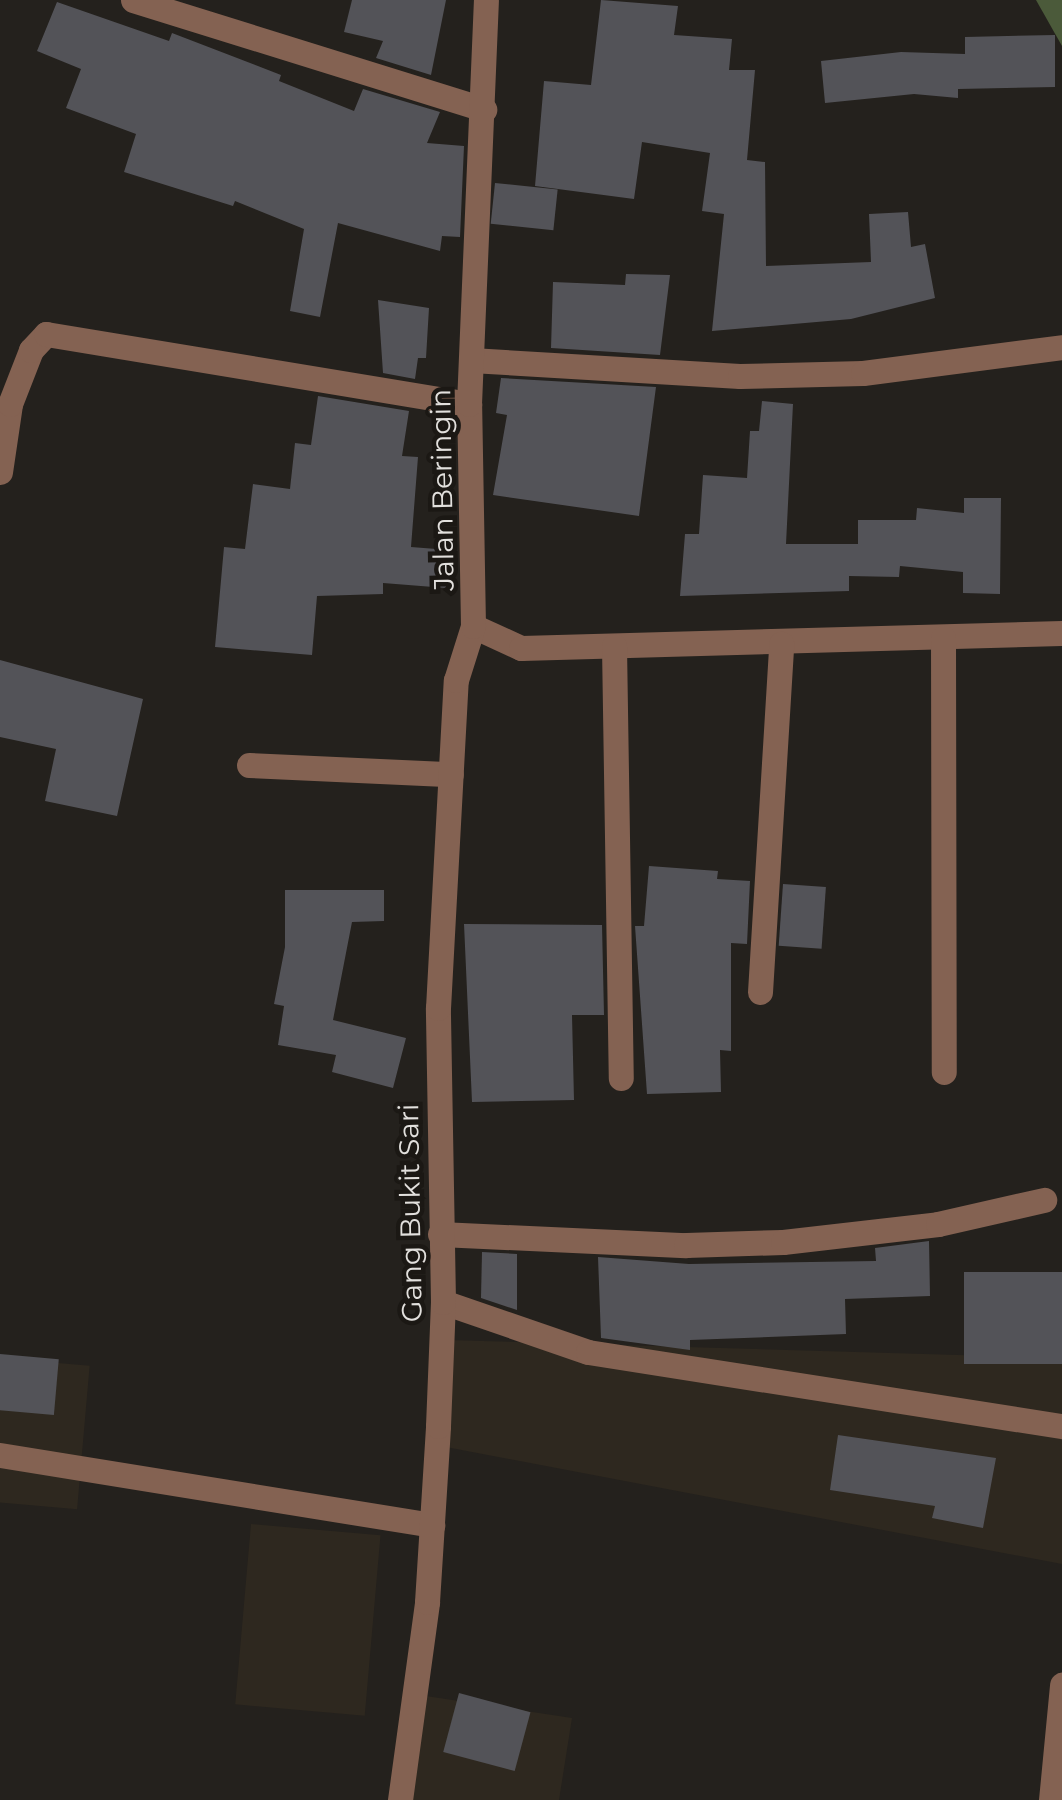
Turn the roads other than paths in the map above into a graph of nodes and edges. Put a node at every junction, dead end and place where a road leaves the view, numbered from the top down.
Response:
1 (133, 0) edge
2 (486, 0) edge
3 (484, 109) junction
4 (1062, 347) edge
5 (471, 360) junction
6 (469, 404) junction
7 (0, 472) edge
8 (473, 626) junction
9 (1062, 633) edge
10 (943, 638) junction
11 (781, 644) junction
12 (614, 646) junction
13 (249, 765) dead end
14 (451, 774) junction
15 (760, 992) dead end
16 (944, 1072) dead end
17 (621, 1078) dead end
18 (1044, 1200) dead end
19 (440, 1234) junction
20 (444, 1302) junction
21 (1062, 1426) edge
22 (0, 1455) edge
23 (432, 1526) junction
24 (1062, 1685) edge
25 (400, 1800) edge
26 (1051, 1800) edge

1 - 3 street
2 - 3 street, Jalan Beringin
3 - 5 street, Jalan Beringin
4 - 5 street
5 - 6 street, Jalan Beringin
6 - 7 street
6 - 8 street, Jalan Beringin
8 - 12 street, Jalan Beringin
8 - 14 street, Gang Bukit Sari
9 - 10 street, Jalan Beringin
10 - 11 street, Jalan Beringin
10 - 16 street
11 - 12 street, Jalan Beringin
11 - 15 street
12 - 17 street
13 - 14 street
14 - 19 street, Gang Bukit Sari
18 - 19 street
19 - 20 street, Gang Bukit Sari
20 - 21 street
20 - 23 street, Gang Bukit Sari
22 - 23 street
23 - 25 street, Gang Bukit Sari
24 - 26 street

